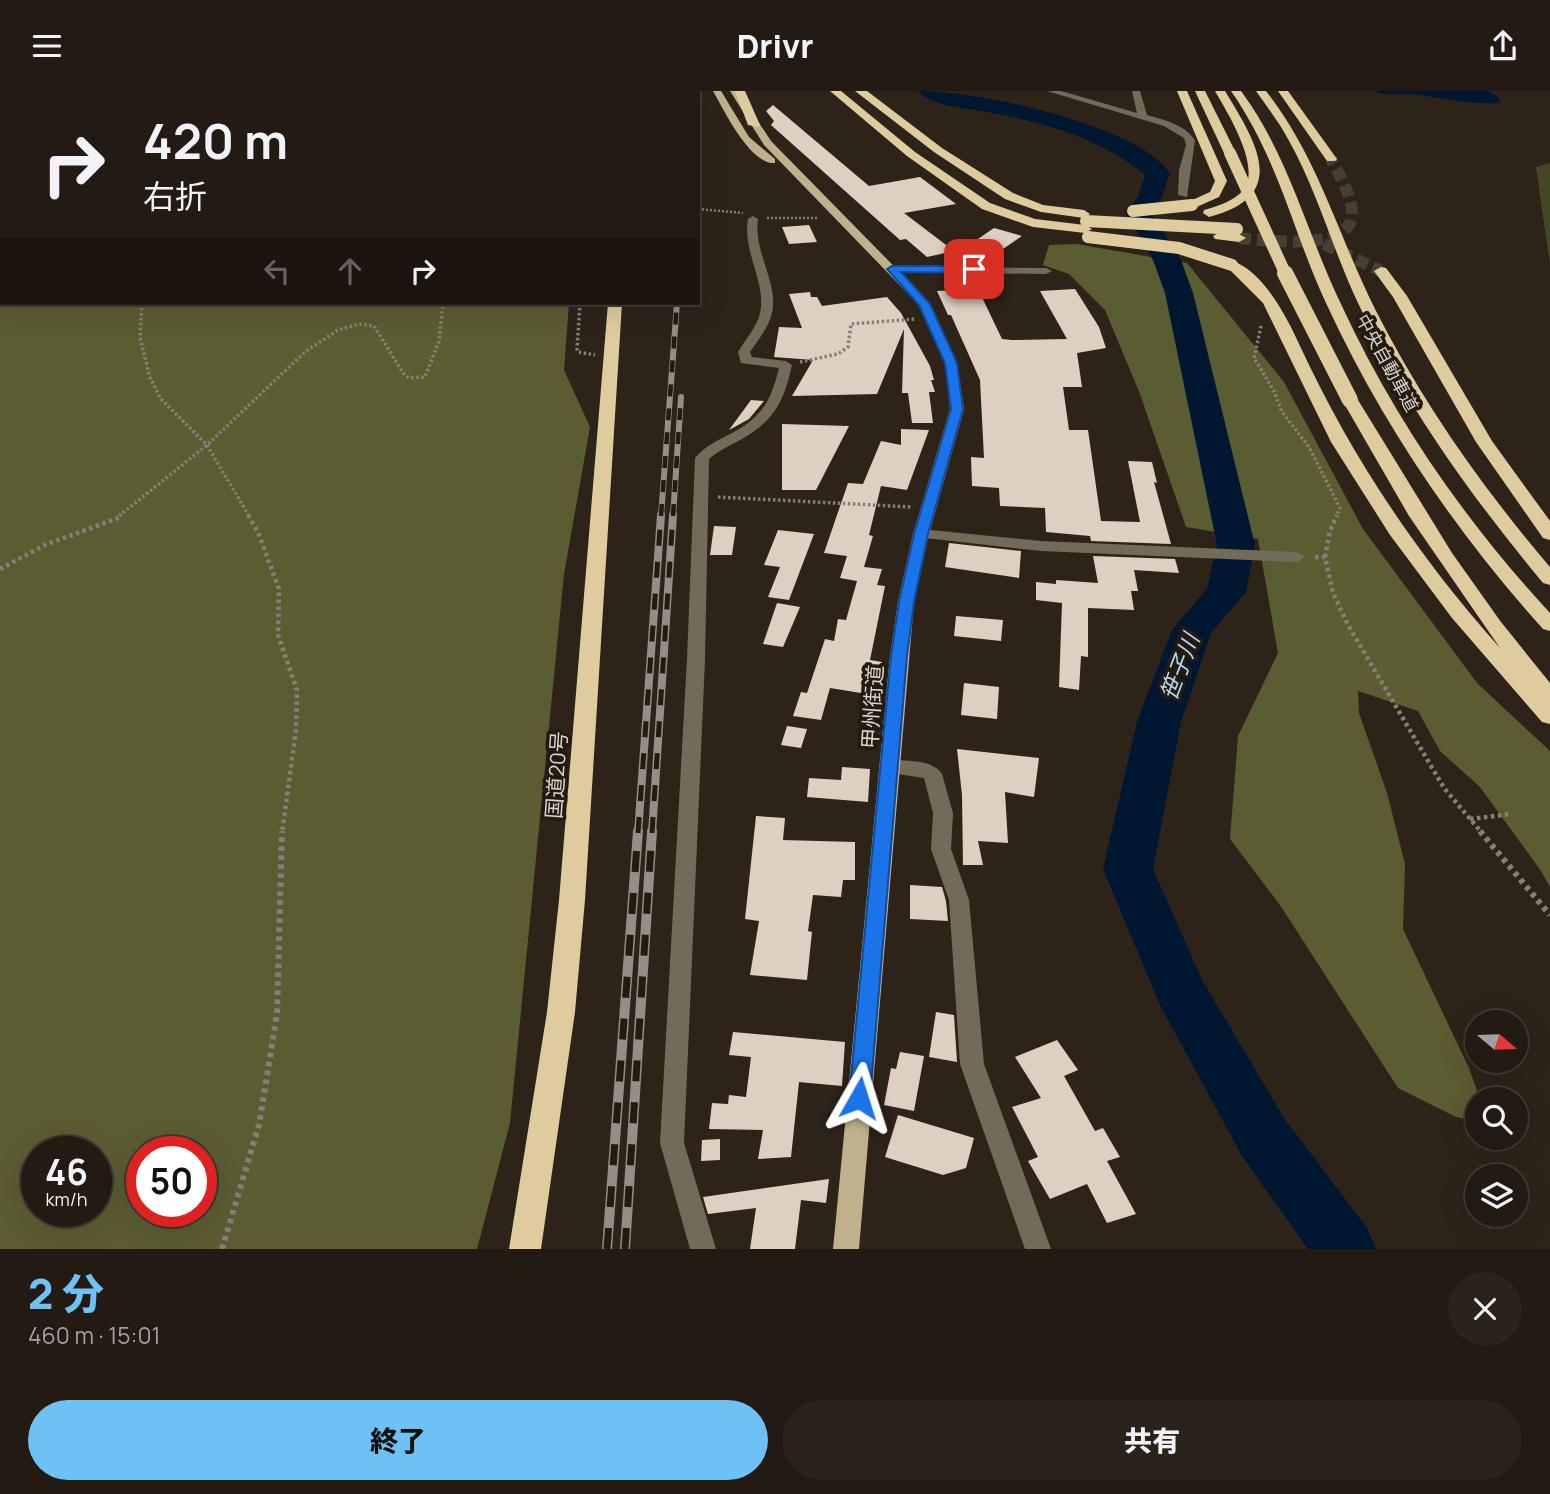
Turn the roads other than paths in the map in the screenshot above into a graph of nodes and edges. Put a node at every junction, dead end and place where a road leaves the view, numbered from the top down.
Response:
1 (717, 91) edge
2 (734, 91) edge
3 (740, 91) edge
4 (835, 91) edge
5 (860, 91) edge
6 (1051, 91) edge
7 (1136, 91) edge
8 (1182, 91) edge
9 (1200, 91) edge
10 (1220, 91) edge
11 (1236, 91) edge
12 (1261, 91) edge
13 (1283, 91) edge
14 (1143, 117) junction
15 (754, 125) junction
16 (1331, 159) tunnel mouth
17 (806, 186) junction
18 (1187, 200) junction
19 (753, 219) road end
20 (1085, 222) junction
21 (892, 269) junction
22 (1045, 271) dead end
23 (1381, 271) tunnel mouth
24 (615, 305) edge
25 (921, 534) junction
26 (1550, 534) edge
27 (1297, 557) road end
28 (1550, 579) edge
29 (1550, 625) edge
30 (1550, 697) edge
31 (1550, 717) edge
32 (891, 767) junction
33 (526, 1249) edge
34 (703, 1249) edge
35 (846, 1249) edge
36 (1038, 1249) edge

1 - 17 main road, 甲州街道
2 - 15 main road, 甲州街道
3 - 15 highway
4 - 20 highway
5 - 20 highway
6 - 14 street
7 - 14 street
8 - 18 highway
9 - 30 highway, bridge
10 - 20 highway
11 - 29 highway, 中央自動車道
12 - 28 highway, 中央自動車道
13 - 16 highway
14 - 18 street
15 - 17 main road, 甲州街道
17 - 21 main road, 甲州街道
18 - 20 highway, bridge
19 - 34 street
20 - 20 highway, bridge
20 - 31 highway, bridge
21 - 22 street
21 - 25 main road, 甲州街道
23 - 26 highway
24 - 33 highway, 国道20号
25 - 27 street
25 - 32 main road, 甲州街道
32 - 35 main road, 甲州街道
32 - 36 street

